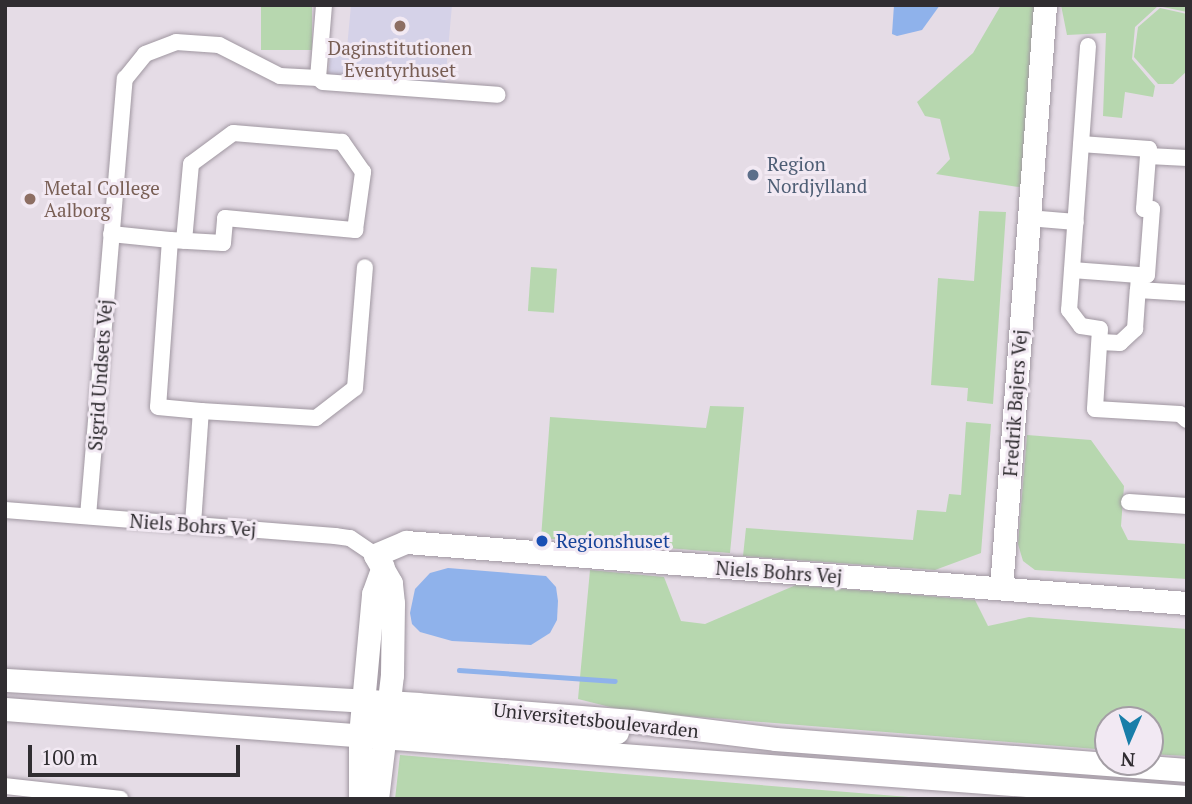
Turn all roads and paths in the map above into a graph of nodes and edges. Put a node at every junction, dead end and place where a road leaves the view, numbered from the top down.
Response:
1 (324, 5) edge
2 (1045, 5) edge
3 (1088, 46) dead end
4 (318, 78) junction
5 (498, 95) dead end
6 (1081, 144) junction
7 (1148, 156) junction
8 (1187, 158) edge
9 (1028, 218) junction
10 (1076, 222) junction
11 (111, 234) junction
12 (177, 240) junction
13 (365, 267) dead end
14 (1072, 270) junction
15 (1139, 282) junction
16 (1187, 293) edge
17 (1100, 342) junction
18 (201, 411) junction
19 (1187, 420) edge
20 (1129, 502) dead end
21 (1187, 506) edge
22 (5, 510) edge
23 (88, 516) junction
24 (193, 524) junction
25 (379, 561) junction
26 (1002, 588) junction
27 (1187, 603) edge
28 (5, 668) edge
29 (391, 676) junction
30 (5, 680) edge
31 (88, 686) junction
32 (5, 709) edge
33 (373, 719) junction
34 (631, 721) junction
35 (703, 731) junction
36 (1187, 770) edge
37 (5, 786) edge
38 (1187, 797) edge
39 (120, 799) edge
40 (360, 799) edge
41 (377, 799) edge

1 - 4 street
2 - 9 main road, Fredrik Bajers Vej
3 - 6 street
4 - 5 street, Sigrid Undsets Vej
4 - 11 street, Sigrid Undsets Vej
6 - 7 street
6 - 10 street
7 - 8 street
7 - 15 street
9 - 10 street
9 - 26 main road, Fredrik Bajers Vej
10 - 14 street
11 - 12 street
11 - 23 street, Sigrid Undsets Vej
12 - 12 street
12 - 18 street
13 - 18 street
14 - 15 street
14 - 17 street
15 - 16 street
15 - 17 street
17 - 19 street
18 - 24 street
20 - 21 street
22 - 23 street, Niels Bohrs Vej
23 - 24 street, Niels Bohrs Vej
24 - 25 street, Niels Bohrs Vej
25 - 26 main road, Niels Bohrs Vej
25 - 29 main road
25 - 33 main road
26 - 27 main road, Niels Bohrs Vej
28 - 31 main road
29 - 33 main road
29 - 34 main road
30 - 31 main road, Universitetsboulevarden
31 - 33 main road, Universitetsboulevarden
32 - 33 main road, Universitetsboulevarden
33 - 34 main road, Universitetsboulevarden
33 - 35 main road
33 - 38 main road, Universitetsboulevarden
33 - 40 main road
33 - 41 main road
34 - 35 main road, Universitetsboulevarden
35 - 36 main road, Universitetsboulevarden
37 - 39 street

